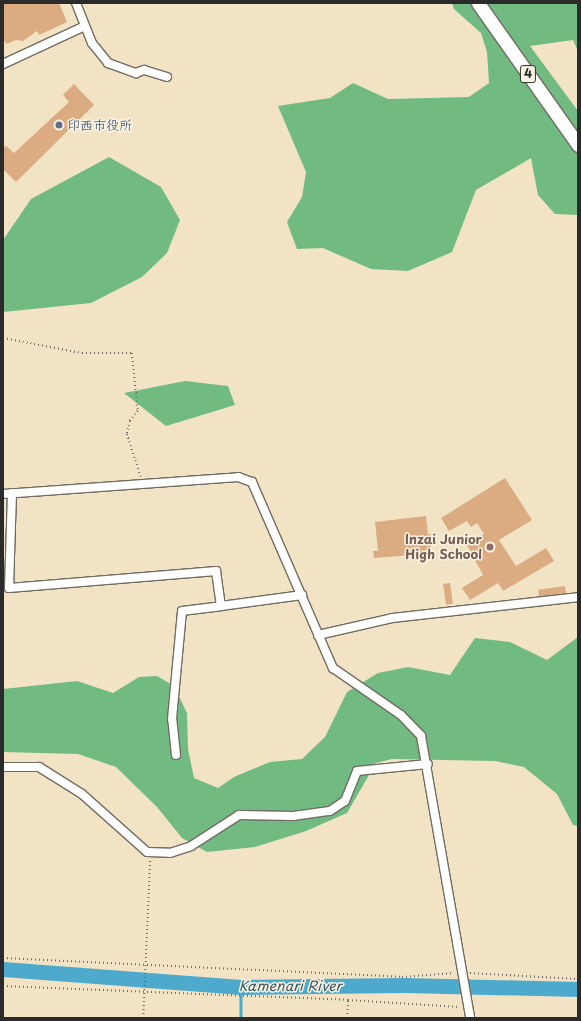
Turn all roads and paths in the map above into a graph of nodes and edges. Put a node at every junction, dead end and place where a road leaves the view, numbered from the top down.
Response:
1 (76, 3) edge
2 (478, 3) edge
3 (85, 26) junction
4 (3, 64) edge
5 (167, 77) dead end
6 (578, 145) edge
7 (3, 338) edge
8 (144, 484) junction
9 (3, 494) edge
10 (12, 494) junction
11 (302, 595) junction
12 (578, 597) edge
13 (220, 606) junction
14 (318, 635) junction
15 (176, 755) dead end
16 (428, 764) junction
17 (3, 767) edge
18 (150, 852) junction
19 (3, 958) edge
20 (146, 964) junction
21 (461, 972) junction
22 (578, 979) edge
23 (3, 986) edge
24 (144, 994) junction
25 (348, 1000) junction
26 (468, 1008) junction
27 (143, 1018) edge
28 (347, 1018) edge
29 (470, 1018) edge

1 - 3 street
2 - 6 main road, 4
3 - 4 street
3 - 5 street
7 - 8 path
8 - 10 street
8 - 11 street
9 - 10 street
10 - 13 street
11 - 13 street
11 - 14 street
12 - 14 street
13 - 15 street
14 - 16 street
16 - 18 street
16 - 21 street
17 - 18 street
18 - 20 path
19 - 20 path
20 - 21 path
20 - 24 path
21 - 22 path
21 - 26 street
23 - 24 path
24 - 25 path
24 - 27 path
25 - 26 path
25 - 28 path
26 - 29 street

